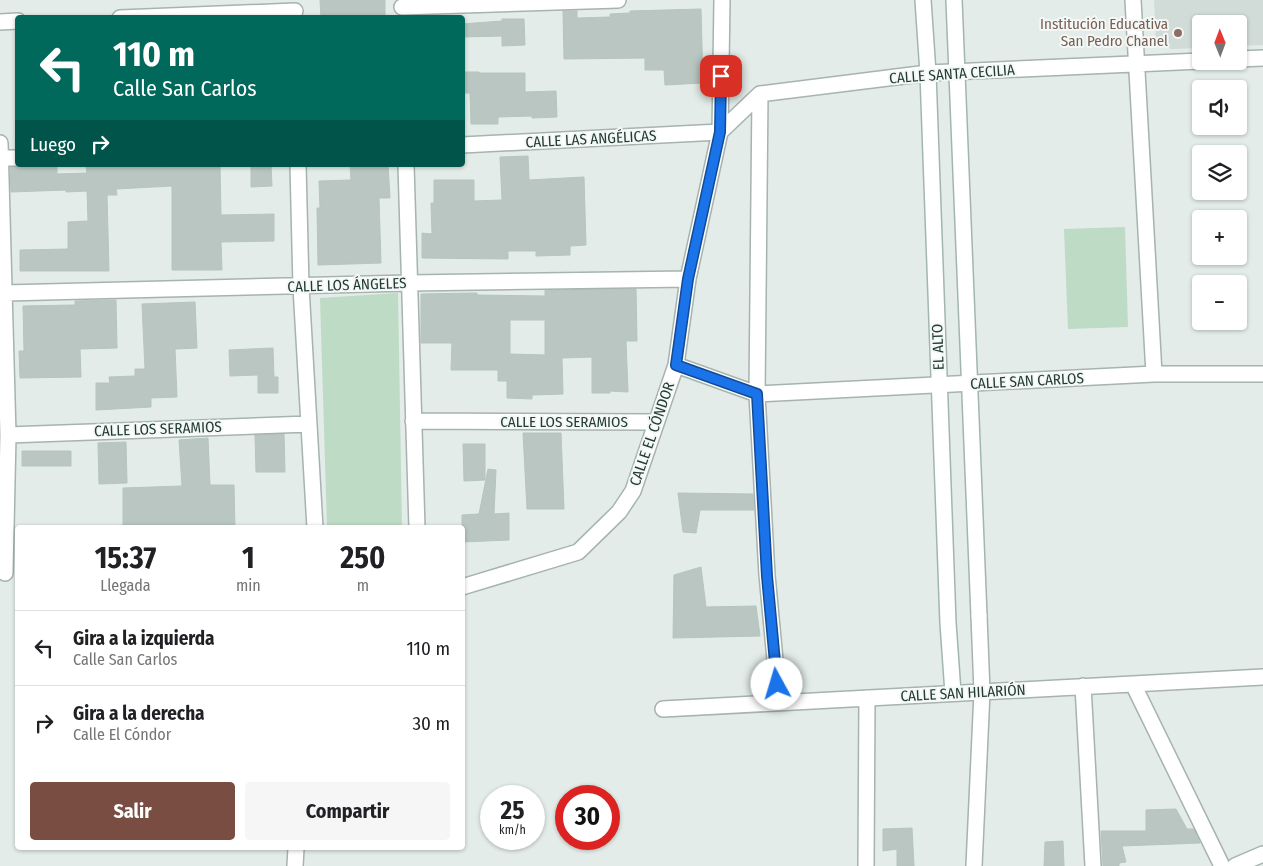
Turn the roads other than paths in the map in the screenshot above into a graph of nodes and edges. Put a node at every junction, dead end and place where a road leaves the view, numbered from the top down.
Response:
1 (618, 0) edge
2 (722, 0) edge
3 (923, 0) edge
4 (954, 0) edge
5 (1133, 0) edge
6 (403, 8) edge
7 (295, 10) edge
8 (186, 15) edge
9 (15, 21) edge
10 (0, 22) edge
11 (1263, 58) edge
12 (1248, 59) edge
13 (1192, 61) edge
14 (1136, 64) junction
15 (957, 72) junction
16 (928, 73) junction
17 (760, 94) junction
18 (720, 132) junction
19 (0, 143) edge
20 (465, 144) edge
21 (1, 158) edge
22 (15, 158) edge
23 (298, 167) edge
24 (406, 167) edge
25 (688, 279) junction
26 (410, 283) junction
27 (301, 287) junction
28 (5, 293) junction
29 (676, 365) junction
30 (1154, 374) junction
31 (1263, 374) edge
32 (969, 384) junction
33 (939, 386) junction
34 (757, 394) junction
35 (413, 421) junction
36 (656, 422) junction
37 (309, 424) junction
38 (8, 435) junction
39 (315, 525) edge
40 (417, 525) edge
41 (7, 573) edge
42 (465, 586) edge
43 (1263, 677) edge
44 (1133, 684) junction
45 (1083, 686) junction
46 (982, 692) junction
47 (953, 694) junction
48 (867, 698) junction
49 (779, 702) junction
50 (663, 709) dead end
51 (296, 850) edge
52 (1263, 854) edge
53 (295, 866) edge
54 (866, 866) edge
55 (974, 866) edge
56 (1093, 866) edge
57 (1222, 866) edge
58 (1235, 866) edge

1 - 6 street
2 - 18 street, CALLE EL CÓNDOR
3 - 16 street, EL ALTO
4 - 15 street, EL ALTO
5 - 14 street
7 - 8 street
9 - 10 street
11 - 12 street
13 - 14 street, CALLE SANTA CECILIA
14 - 15 street, CALLE SANTA CECILIA
14 - 30 street
15 - 16 street, CALLE SANTA CECILIA
15 - 32 street, EL ALTO
16 - 17 street, CALLE SANTA CECILIA
16 - 33 street, EL ALTO
17 - 18 street
17 - 34 street
18 - 20 street, CALLE LAS ANGÉLICAS
18 - 25 street, CALLE EL CÓNDOR
19 - 21 street
21 - 22 street
21 - 28 street
23 - 27 street
24 - 26 street
25 - 26 street, CALLE LOS ÁNGELES
25 - 29 street, CALLE EL CÓNDOR
26 - 27 street, CALLE LOS ÁNGELES
26 - 35 street
27 - 28 street, CALLE LOS ÁNGELES
27 - 37 street
28 - 38 street
29 - 34 street, CALLE SAN CARLOS
29 - 36 street, CALLE EL CÓNDOR
30 - 31 street, CALLE SAN CARLOS
30 - 32 street, CALLE SAN CARLOS
32 - 33 street, CALLE SAN CARLOS
32 - 46 street, EL ALTO
33 - 34 street, CALLE SAN CARLOS
33 - 47 street, EL ALTO
34 - 49 street
35 - 36 street, CALLE LOS SERAMIOS
35 - 40 street
36 - 42 street, CALLE EL CÓNDOR
37 - 38 street, CALLE LOS SERAMIOS
37 - 39 street
38 - 41 street
43 - 44 street, CALLE SAN HILARIÓN
44 - 45 street, CALLE SAN HILARIÓN
44 - 57 street
45 - 46 street, CALLE SAN HILARIÓN
45 - 56 street
46 - 47 street, CALLE SAN HILARIÓN
46 - 55 street, EL ALTO
47 - 48 street, CALLE SAN HILARIÓN
48 - 49 street, CALLE SAN HILARIÓN
48 - 54 street
49 - 50 street, CALLE SAN HILARIÓN
51 - 53 street
52 - 58 street

